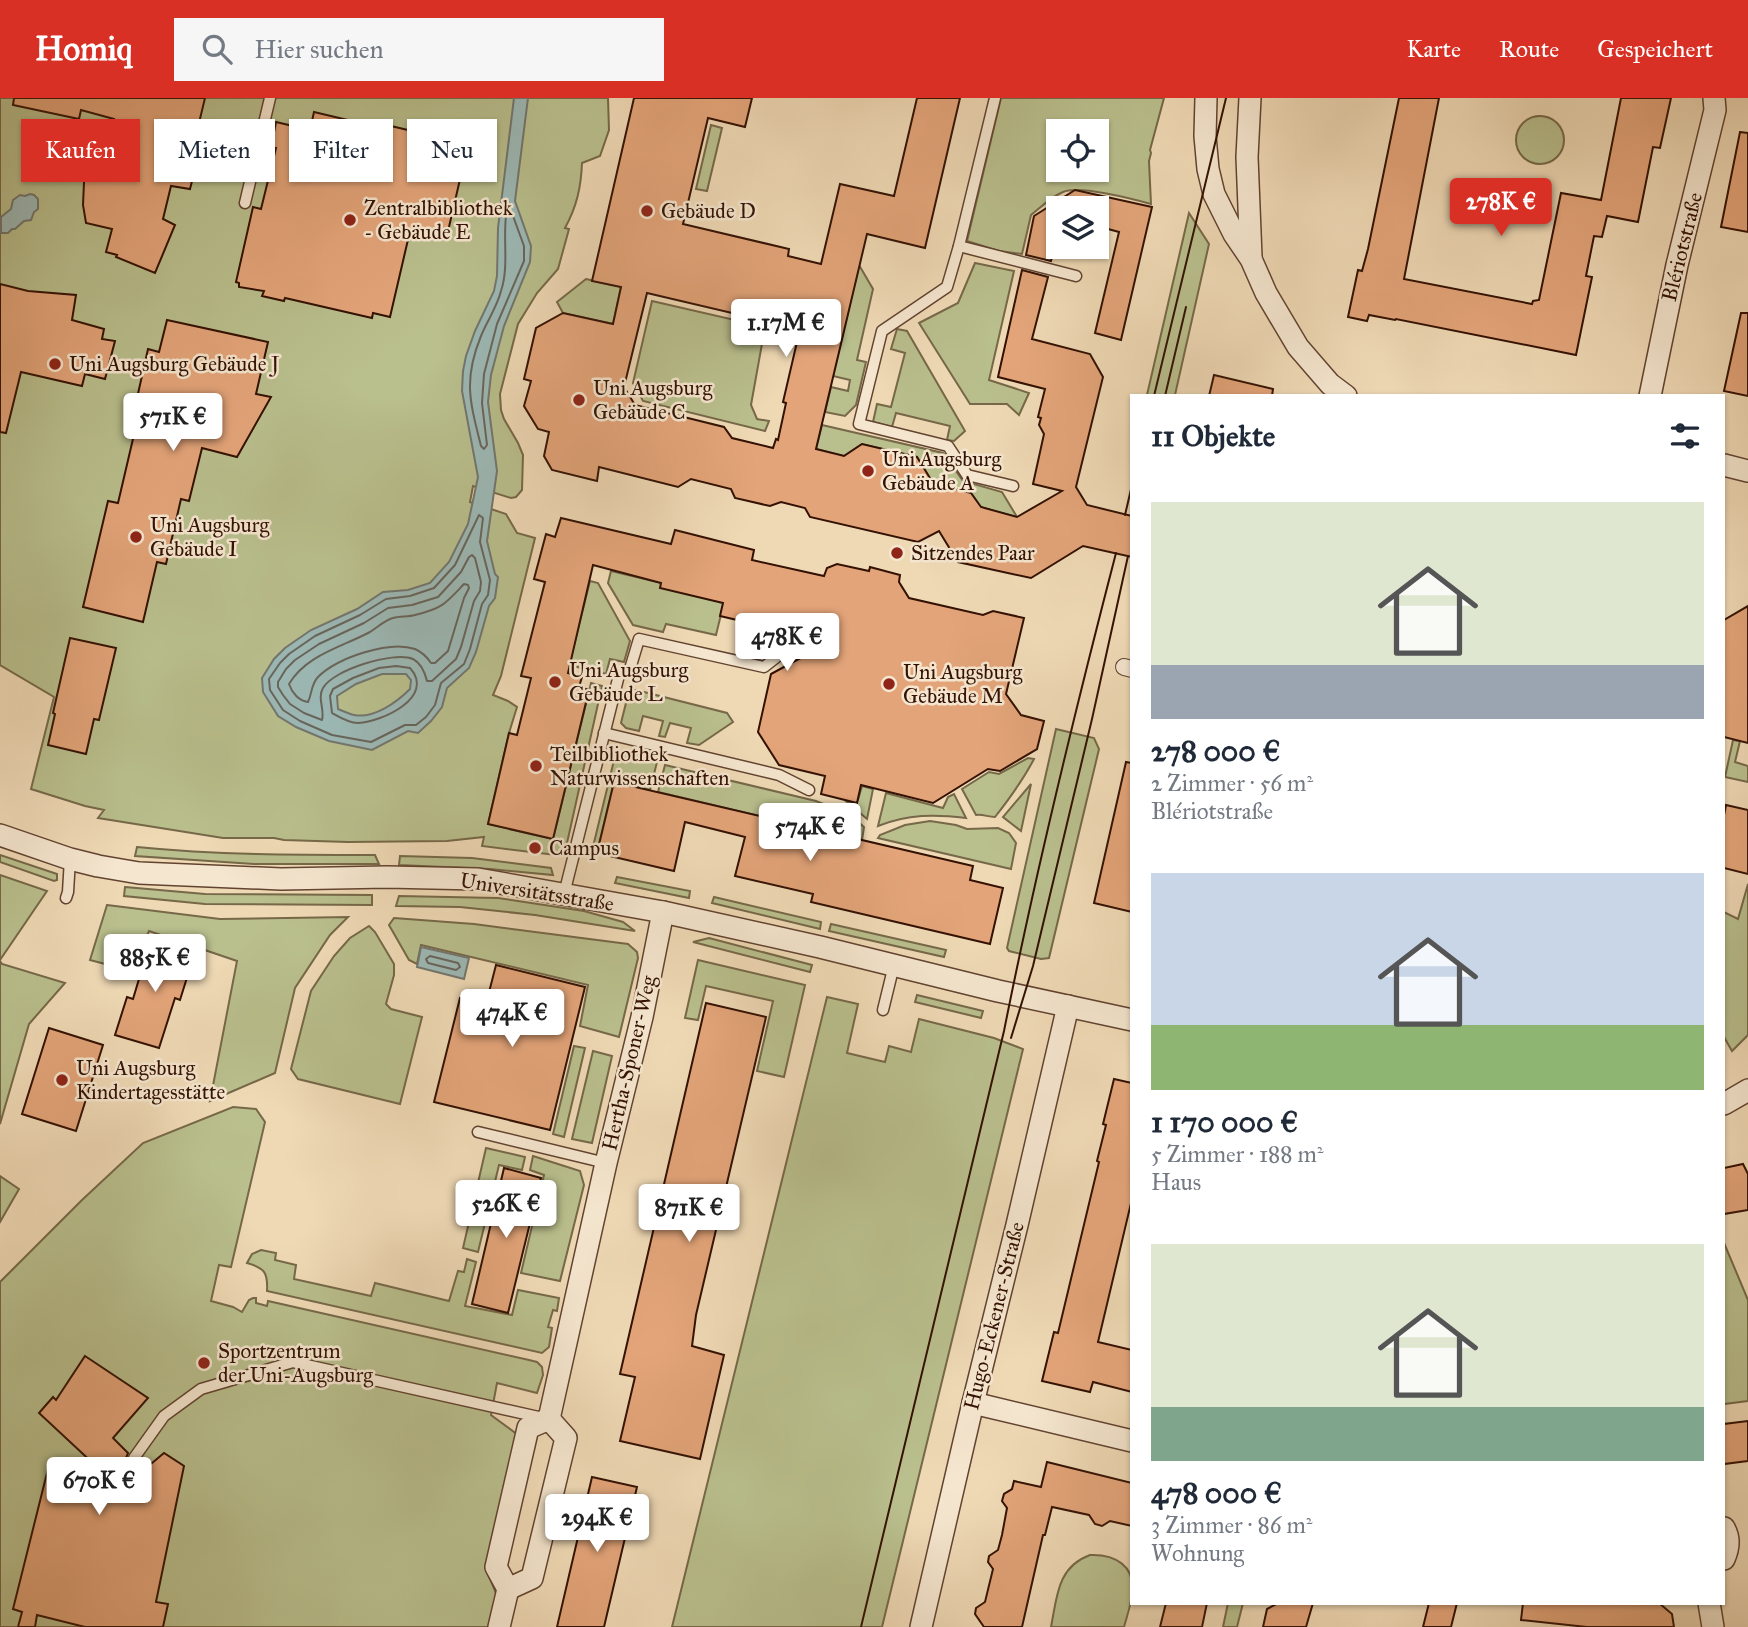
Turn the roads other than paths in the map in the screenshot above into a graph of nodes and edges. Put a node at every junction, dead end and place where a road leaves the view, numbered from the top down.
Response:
1 (270, 98) edge
2 (995, 98) edge
3 (1206, 98) edge
4 (1250, 98) edge
5 (1714, 98) edge
6 (244, 203) dead end
7 (959, 246) junction
8 (1251, 259) junction
9 (1076, 276) dead end
10 (1344, 394) edge
11 (1650, 394) edge
12 (1725, 465) edge
13 (1748, 471) edge
14 (1013, 486) dead end
15 (792, 645) dead end
16 (604, 733) junction
17 (809, 790) dead end
18 (0, 835) edge
19 (71, 859) junction
20 (564, 894) junction
21 (66, 898) dead end
22 (663, 912) junction
23 (894, 965) junction
24 (1068, 1006) junction
25 (883, 1010) dead end
26 (1130, 1020) edge
27 (1748, 1090) edge
28 (1725, 1103) edge
29 (478, 1132) dead end
30 (606, 1163) junction
31 (972, 1403) junction
32 (549, 1419) junction
33 (1130, 1441) edge
34 (134, 1458) dead end
35 (1725, 1531) edge
36 (1725, 1556) edge
37 (508, 1589) junction
38 (1709, 1605) edge
39 (499, 1627) edge
40 (921, 1627) edge
41 (1713, 1627) edge

1 - 6 lane
2 - 7 lane
3 - 8 street
4 - 8 street
5 - 11 street, Blériotstraße
7 - 9 lane
7 - 14 lane
8 - 10 street
12 - 13 street
15 - 16 lane
16 - 17 lane
16 - 20 lane
18 - 19 street, Universitätsstraße
19 - 20 street, Universitätsstraße
19 - 21 lane
20 - 22 street, Universitätsstraße
22 - 23 street, Universitätsstraße
22 - 30 street, Hertha-Sponer-Weg
23 - 24 street, Universitätsstraße
23 - 25 lane
24 - 26 street, Universitätsstraße
24 - 31 street, Hugo-Eckener-Straße
27 - 28 street
29 - 30 lane
30 - 32 street, Hertha-Sponer-Weg
31 - 33 street
31 - 40 street, Hugo-Eckener-Straße
32 - 34 lane
32 - 37 street
32 - 37 street
35 - 36 street
37 - 39 street
38 - 41 street

